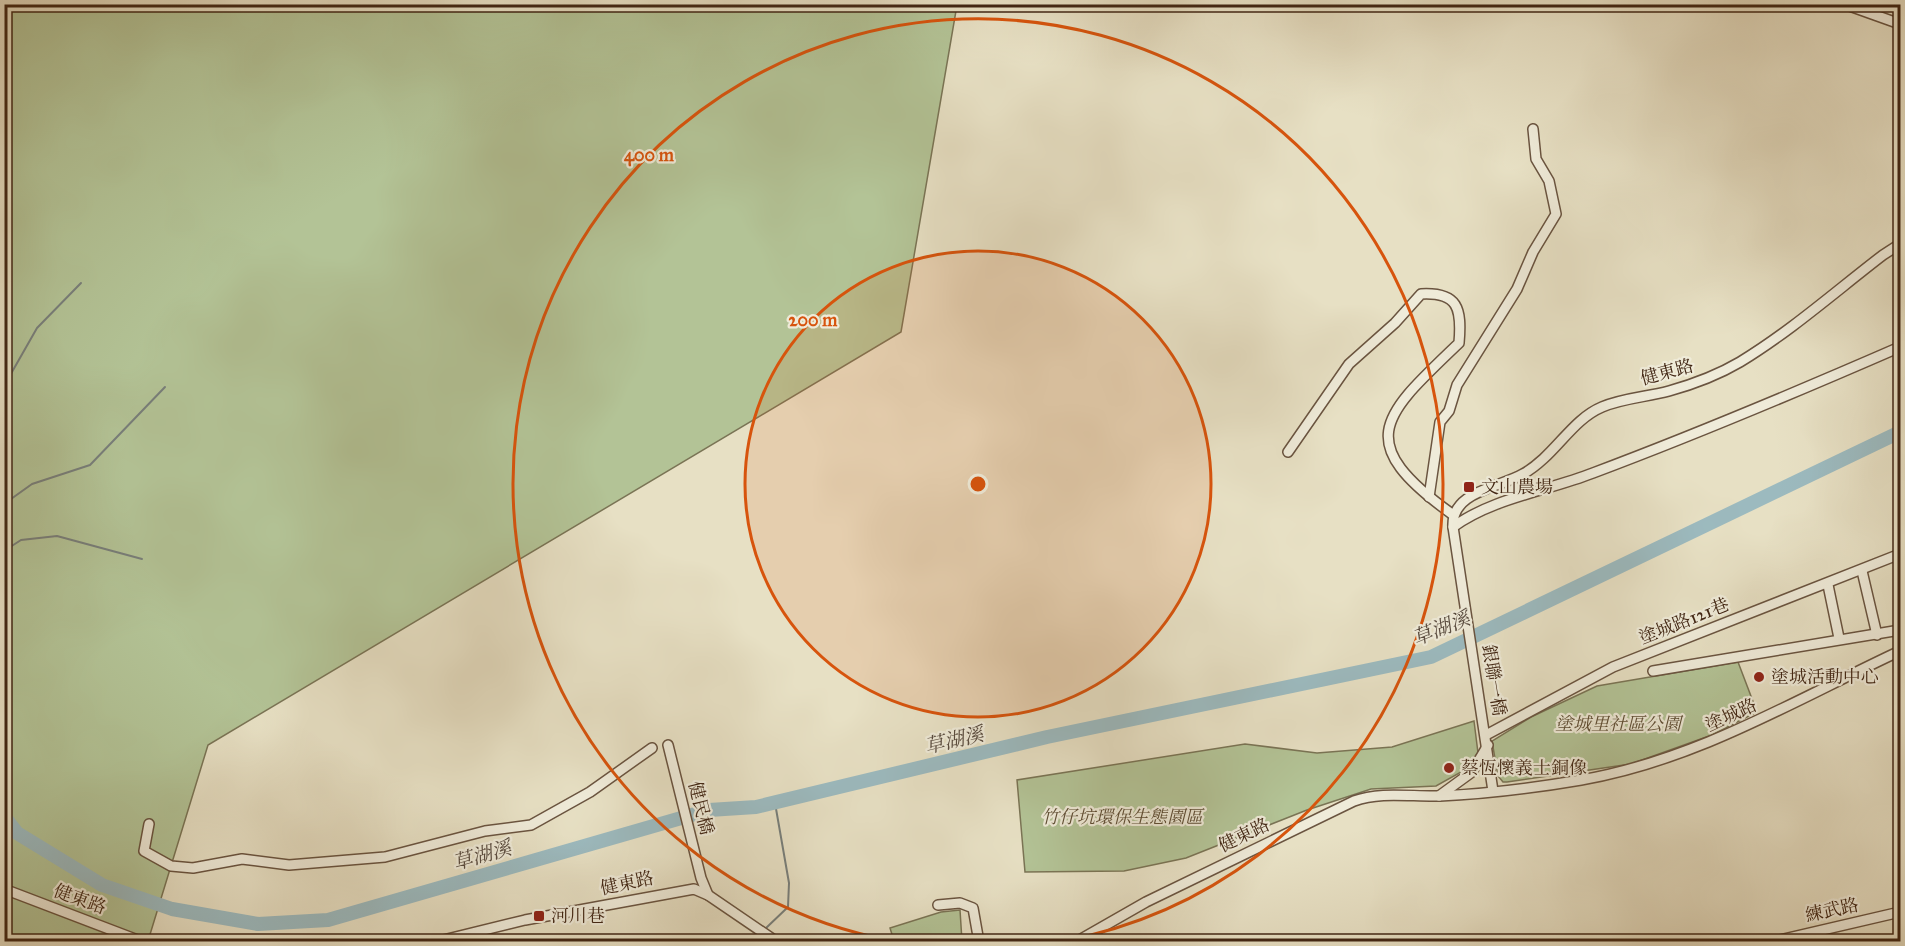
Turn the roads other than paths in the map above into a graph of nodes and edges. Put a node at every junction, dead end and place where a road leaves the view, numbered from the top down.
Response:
1 (1844, 4) edge
2 (1900, 24) edge
3 (1533, 129) dead end
4 (1900, 244) edge
5 (1900, 347) edge
6 (1288, 452) dead end
7 (1429, 497) junction
8 (1452, 514) junction
9 (1453, 527) junction
10 (1900, 555) edge
11 (1862, 571) junction
12 (1828, 585) junction
13 (1900, 630) edge
14 (1877, 635) junction
15 (1839, 638) junction
16 (1900, 651) edge
17 (1653, 671) dead end
18 (1487, 737) junction
19 (668, 745) dead end
20 (652, 748) dead end
21 (1493, 792) junction
22 (1438, 796) junction
23 (149, 824) dead end
24 (4, 889) edge
25 (708, 895) junction
26 (938, 905) dead end
27 (1900, 912) edge
28 (4, 931) edge
29 (1090, 938) edge
30 (7, 942) edge
31 (143, 942) edge
32 (435, 942) edge
33 (777, 942) edge
34 (979, 942) edge
35 (1076, 942) edge
36 (1771, 942) edge

1 - 2 street
3 - 7 street
4 - 8 street, 健東路
5 - 9 street
6 - 7 street
7 - 8 street
8 - 9 street
9 - 18 street, 銀聯一橋
10 - 11 street, 塗城路121巷
11 - 12 street, 塗城路121巷
11 - 14 street
12 - 15 street
12 - 18 street, 塗城路121巷
13 - 14 street
14 - 15 street
15 - 17 street
16 - 21 street, 塗城路
18 - 21 street
18 - 22 street
19 - 25 street, 健民橋
20 - 23 street
21 - 22 street, 健東路
22 - 29 street, 健東路
24 - 31 street, 健東路
25 - 32 street, 健東路
25 - 33 street, 健東路
26 - 34 street
27 - 36 street, 練武路
28 - 30 street
29 - 35 street, 健東路

